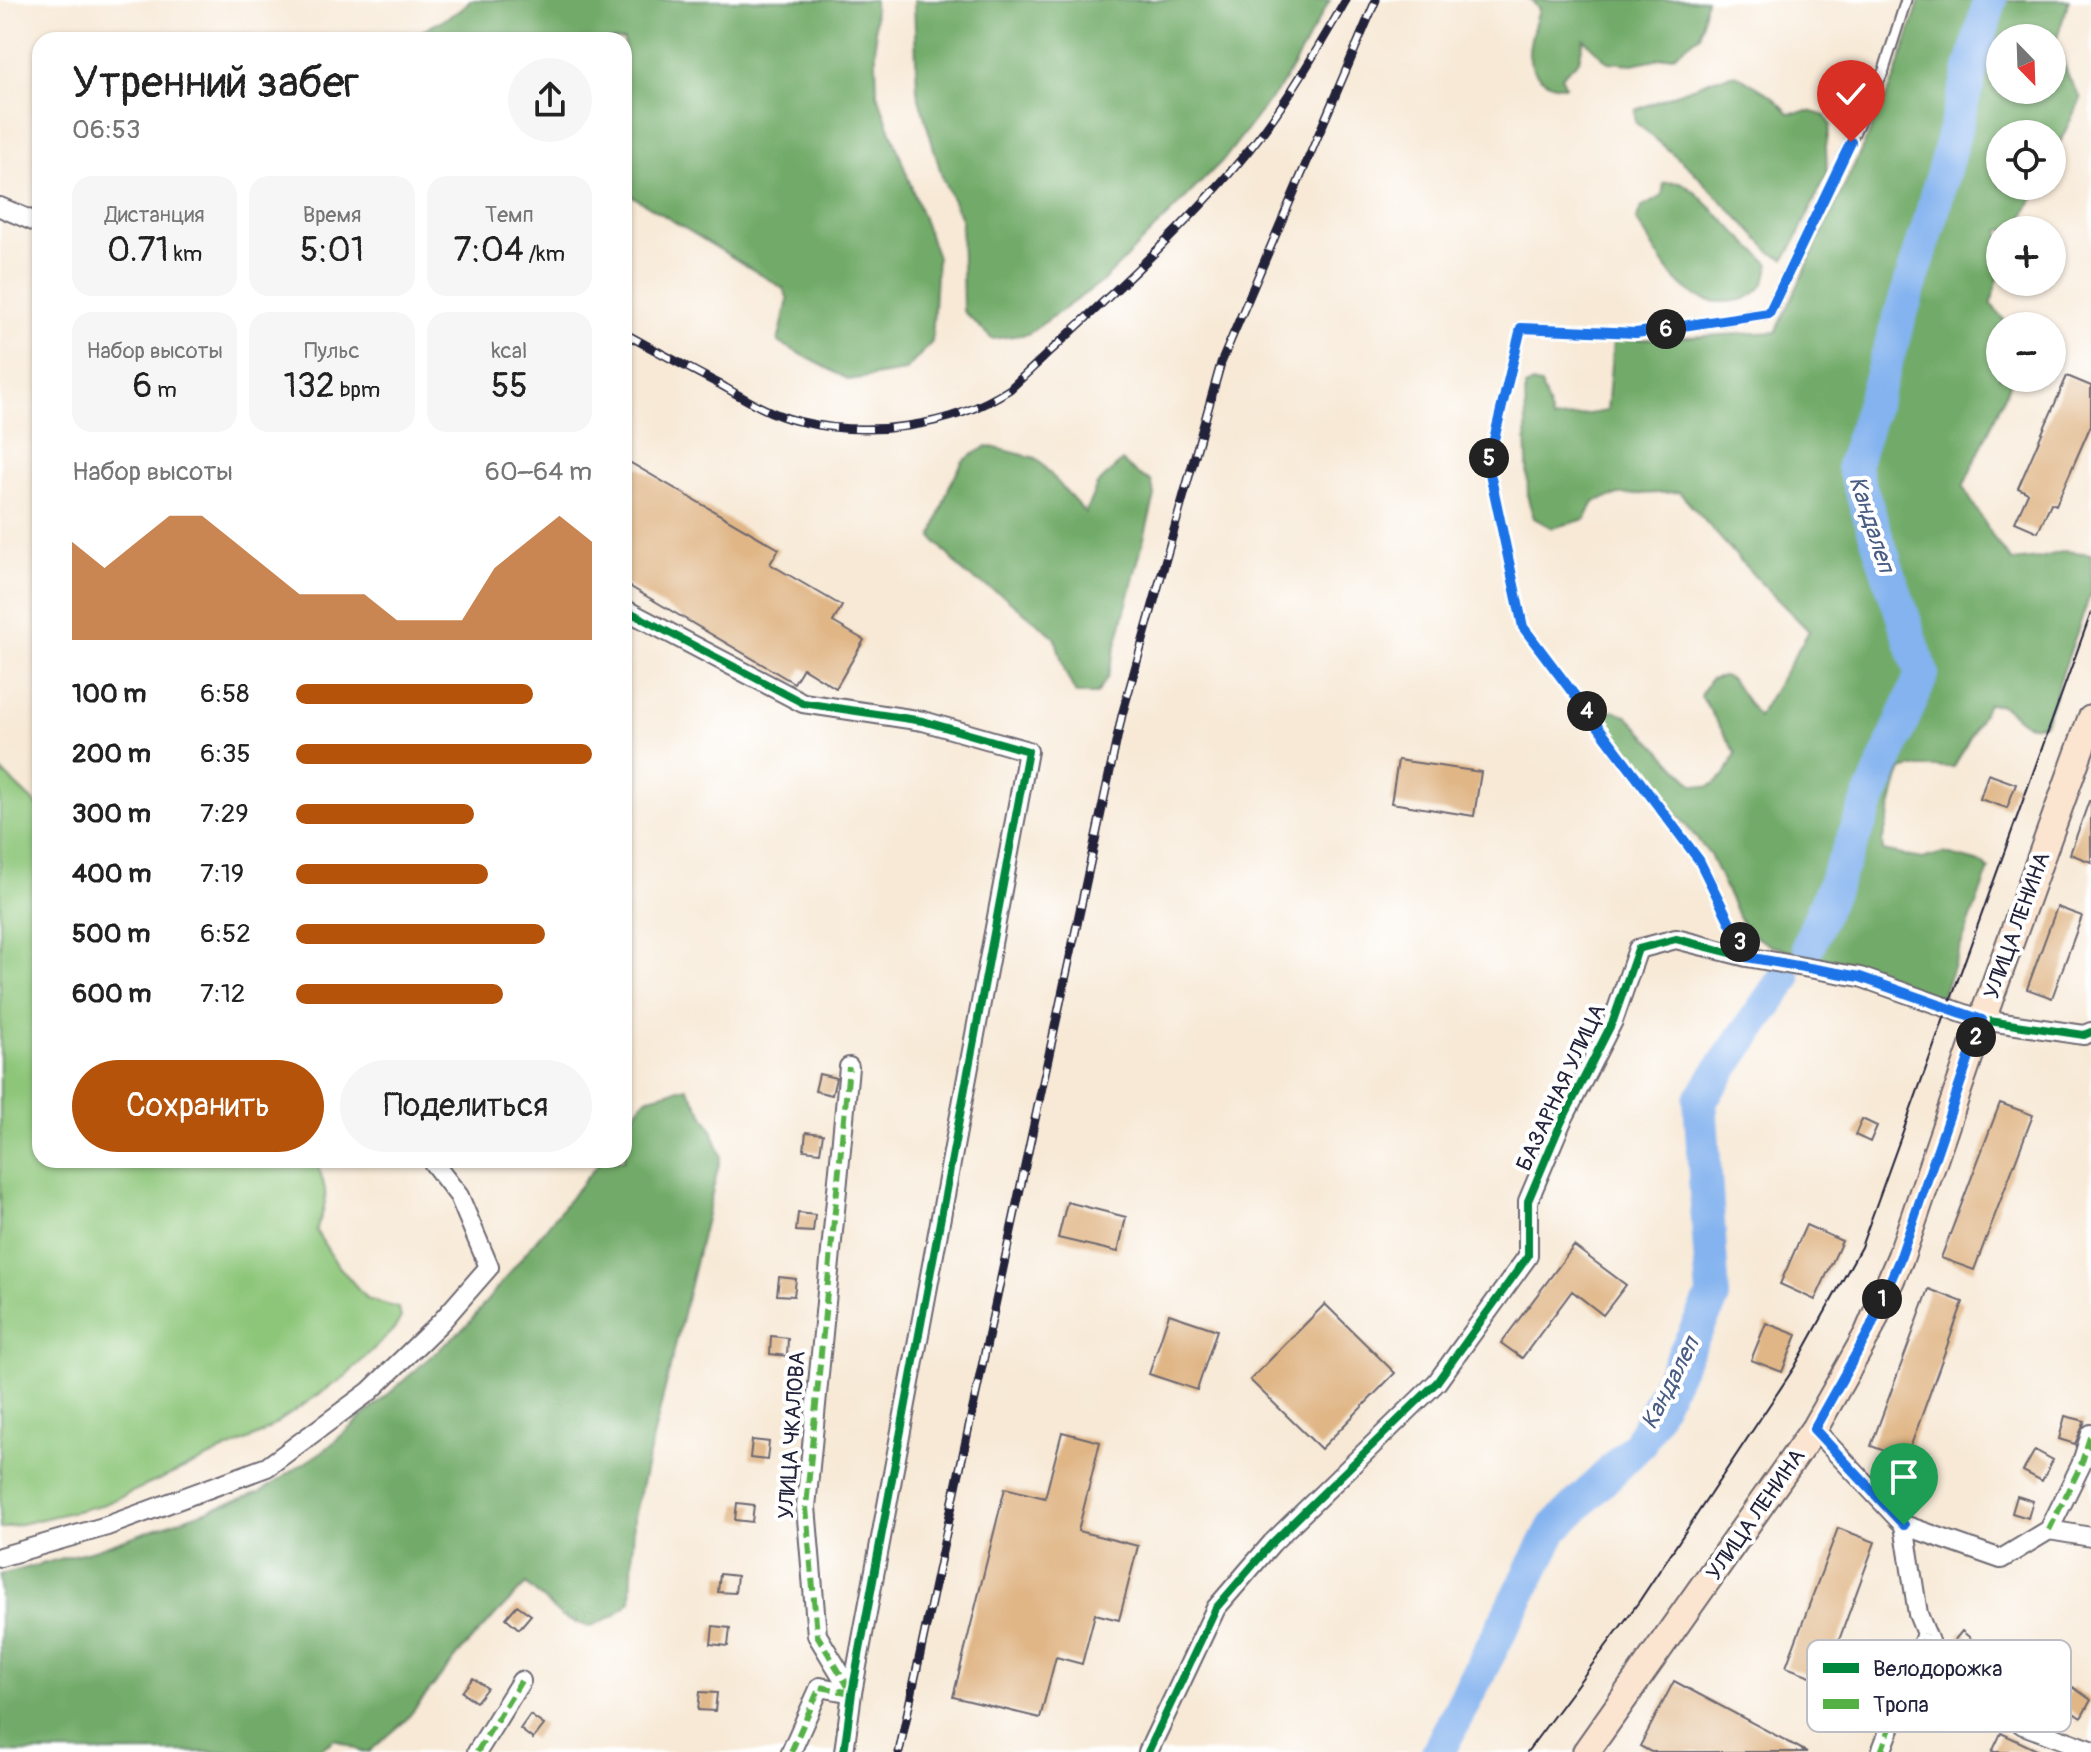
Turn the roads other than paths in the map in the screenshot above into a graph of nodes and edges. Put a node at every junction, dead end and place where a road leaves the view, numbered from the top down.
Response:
1 (1906, 0) edge
2 (0, 207) edge
3 (32, 221) edge
4 (632, 613) edge
5 (2091, 719) edge
6 (1747, 957) junction
7 (1982, 1020) junction
8 (2091, 1032) edge
9 (849, 1067) dead end
10 (437, 1168) edge
11 (1814, 1429) junction
12 (2091, 1434) edge
13 (1904, 1525) junction
14 (2049, 1530) junction
15 (2091, 1537) edge
16 (0, 1557) edge
17 (1926, 1634) junction
18 (1924, 1640) edge
19 (1928, 1640) edge
20 (521, 1681) dead end
21 (852, 1693) junction
22 (1889, 1732) edge
23 (2042, 1732) edge
24 (2091, 1750) edge
25 (477, 1752) edge
26 (791, 1752) edge
27 (844, 1752) edge
28 (1148, 1752) edge
29 (1586, 1752) edge
30 (1881, 1752) edge

1 - 6 lane
2 - 3 street
4 - 21 street
5 - 7 main road, УЛИЦА ЛЕНИНА
6 - 7 street, БАЗАРНАЯ УЛИЦА
6 - 28 street, БАЗАРНАЯ УЛИЦА
7 - 8 street, БАЗАРНАЯ УЛИЦА
7 - 11 main road, УЛИЦА ЛЕНИНА
9 - 21 street, УЛИЦА ЧКАЛОВА
10 - 16 street
11 - 13 street
11 - 29 main road, УЛИЦА ЛЕНИНА
12 - 14 street
13 - 14 street
13 - 17 street
14 - 15 street
17 - 18 street
17 - 19 street
20 - 25 street
21 - 26 street
21 - 27 street
22 - 30 street
23 - 24 street

